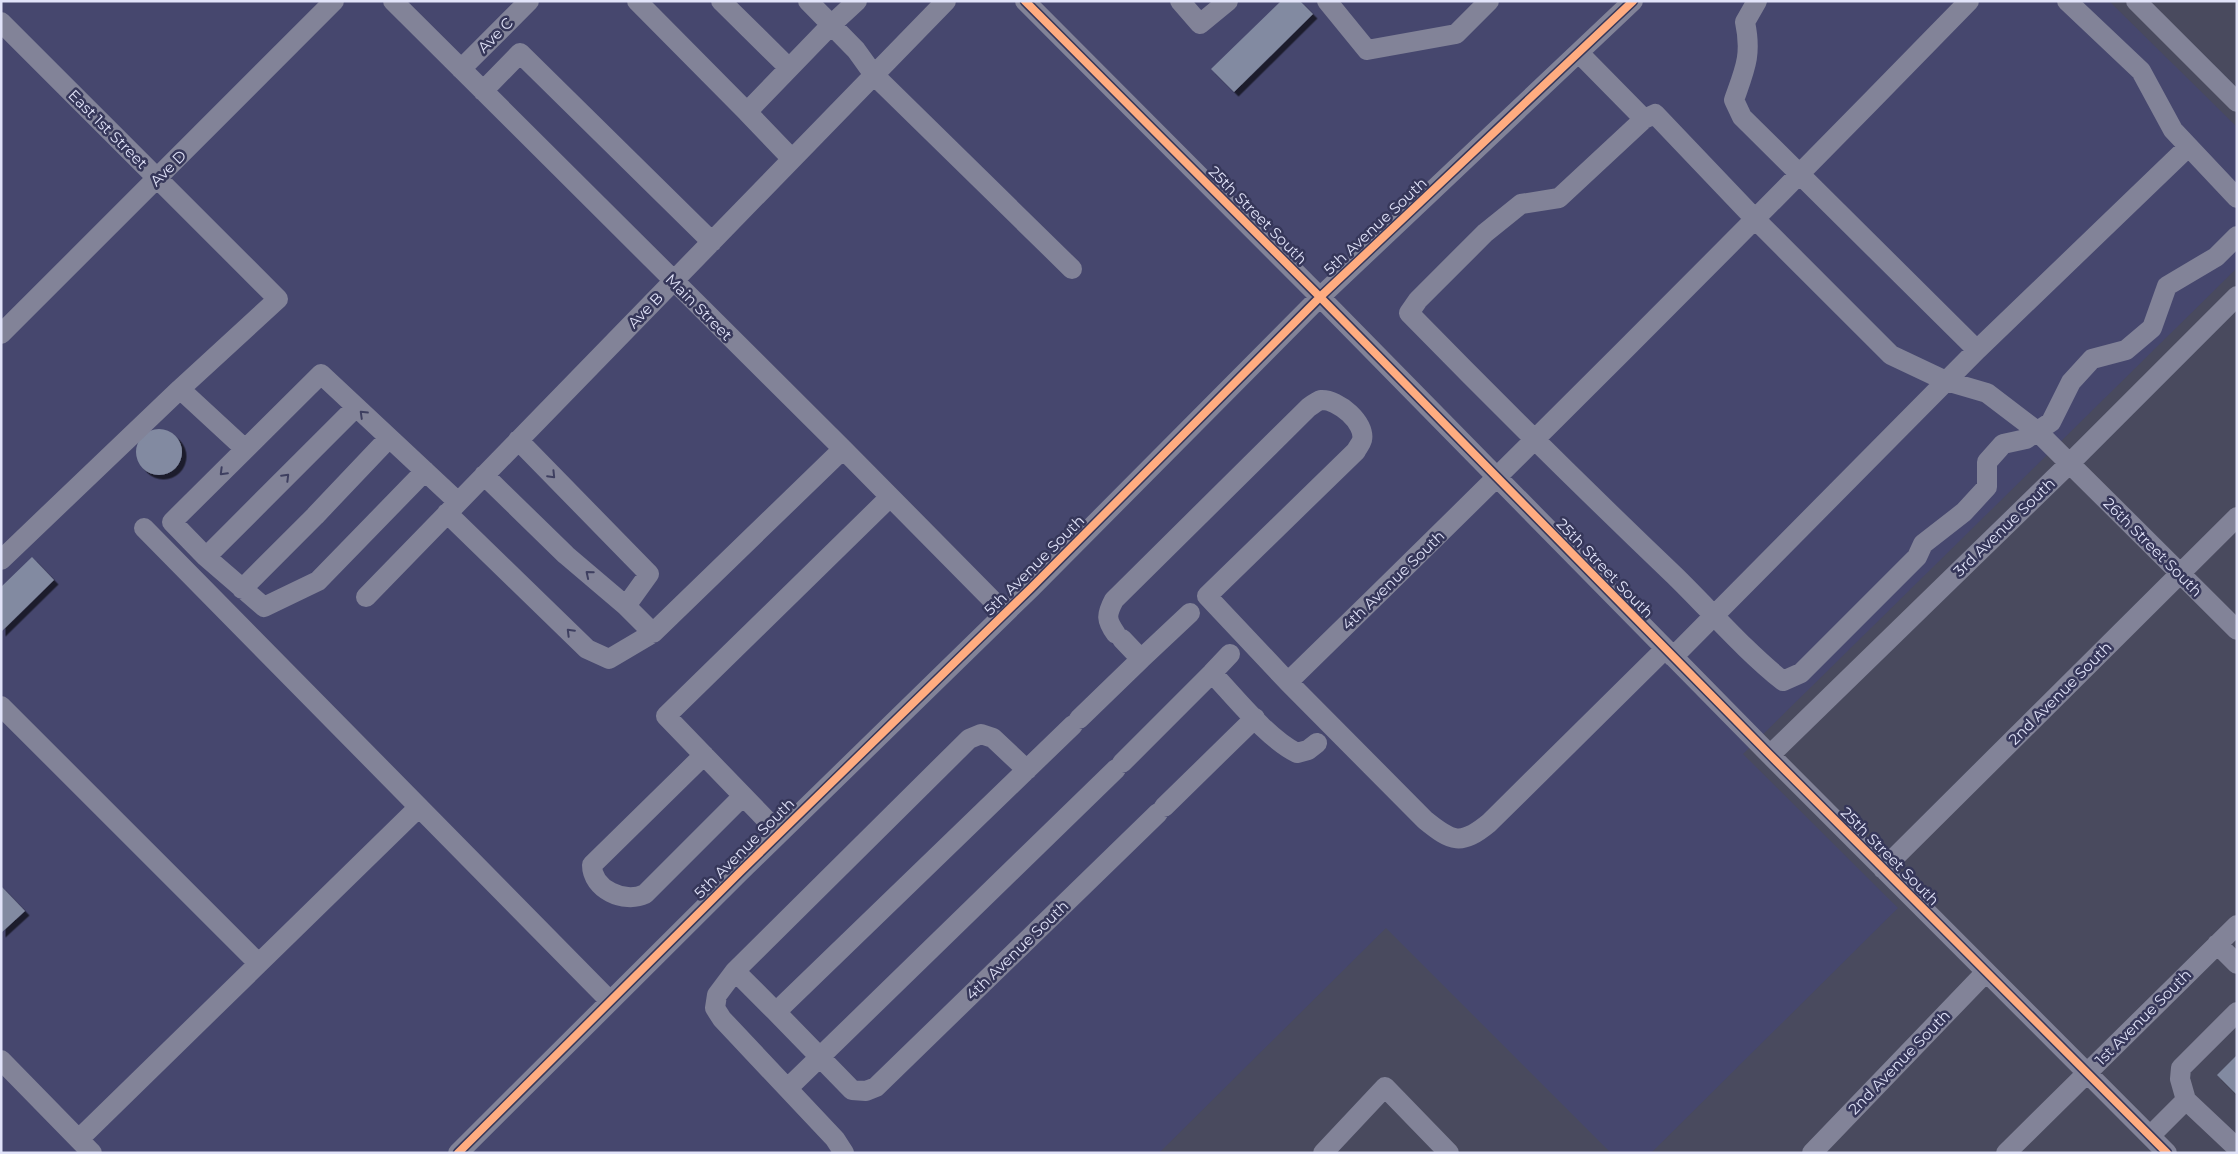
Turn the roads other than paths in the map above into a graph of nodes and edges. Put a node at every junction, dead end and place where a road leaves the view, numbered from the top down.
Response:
1 (334, 1) edge
2 (393, 1) edge
3 (529, 1) edge
4 (637, 1) edge
5 (721, 1) edge
6 (808, 1) edge
7 (857, 1) edge
8 (946, 1) edge
9 (1025, 1) edge
10 (1180, 1) edge
11 (1228, 1) edge
12 (1327, 1) edge
13 (1489, 1) edge
14 (1633, 1) edge
15 (1757, 1) edge
16 (1969, 1) edge
17 (2067, 1) edge
18 (2136, 1) edge
19 (1, 22) edge
20 (831, 25) junction
21 (499, 31) junction
22 (520, 53) junction
23 (1579, 53) junction
24 (789, 68) junction
25 (461, 69) junction
26 (874, 75) junction
27 (483, 91) junction
28 (2237, 102) edge
29 (747, 112) junction
30 (1644, 119) junction
31 (2188, 147) junction
32 (792, 159) junction
33 (1800, 175) junction
34 (157, 178) junction
35 (2237, 198) edge
36 (1756, 220) junction
37 (2237, 236) edge
38 (712, 242) junction
39 (1072, 269) dead end
40 (673, 282) junction
41 (1320, 296) junction
42 (2237, 296) edge
43 (1, 334) edge
44 (1977, 350) junction
45 (1946, 381) junction
46 (180, 389) junction
47 (356, 407) junction
48 (2037, 431) junction
49 (389, 438) junction
50 (518, 440) junction
51 (1534, 441) junction
52 (245, 449) junction
53 (843, 449) junction
54 (2069, 464) junction
55 (424, 471) junction
56 (484, 475) junction
57 (1498, 478) junction
58 (889, 498) junction
59 (453, 508) junction
60 (2237, 517) edge
61 (144, 528) dead end
62 (206, 557) junction
63 (1, 560) edge
64 (2180, 573) junction
65 (242, 589) junction
66 (366, 597) dead end
67 (1197, 605) junction
68 (626, 606) junction
69 (1004, 613) junction
70 (1715, 615) junction
71 (2237, 630) edge
72 (653, 632) junction
73 (1237, 647) junction
74 (1669, 653) junction
75 (1141, 659) junction
76 (1212, 673) junction
77 (1288, 682) junction
78 (1, 706) edge
79 (1255, 718) junction
80 (1324, 736) junction
81 (704, 755) junction
82 (1770, 756) junction
83 (1026, 770) junction
84 (743, 796) junction
85 (419, 807) junction
86 (779, 833) junction
87 (1883, 869) junction
88 (2237, 925) edge
89 (2217, 944) junction
90 (258, 962) junction
91 (2237, 964) edge
92 (735, 972) junction
93 (1986, 972) junction
94 (610, 1001) junction
95 (776, 1012) junction
96 (2237, 1012) edge
97 (819, 1057) junction
98 (1, 1060) edge
99 (2087, 1072) junction
100 (788, 1088) junction
101 (2186, 1100) junction
102 (2150, 1136) junction
103 (86, 1146) edge
104 (2237, 1148) edge
105 (458, 1153) edge
106 (844, 1153) edge
107 (1323, 1153) edge
108 (1449, 1153) edge
109 (1812, 1153) edge
110 (2006, 1153) edge
111 (2167, 1153) edge

1 - 34 street, Ave D
2 - 25 street, Main Street
3 - 21 street, Ave C
4 - 29 street
5 - 24 street
6 - 20 street
7 - 20 street
8 - 26 street, Ave B
9 - 41 street, 25th Street South
10 - 11 street
12 - 13 street
14 - 23 street, 5th Avenue South
15 - 33 street
16 - 33 street, 4th Avenue South
17 - 31 street
18 - 28 street
19 - 34 street, East 1st Street
20 - 24 street
20 - 26 street
21 - 22 street
21 - 25 street, Ave C
22 - 27 street
22 - 38 street
23 - 30 street
23 - 41 street, 5th Avenue South
24 - 29 street
25 - 27 street, Main Street
26 - 32 street, Ave B
26 - 39 street
27 - 40 street, Main Street
29 - 32 street
30 - 36 street, 26th Street South
30 - 51 street
31 - 35 street
31 - 44 street
32 - 38 street, Ave B
33 - 36 street, 4th Avenue South
33 - 44 street
34 - 43 street, Ave D
34 - 46 street, East 1st Street
36 - 45 street, 26th Street South
36 - 51 street, 4th Avenue South
37 - 48 street
38 - 40 street, Ave B
40 - 50 street, Ave B
40 - 53 street, Main Street
41 - 57 street, 25th Street South
41 - 69 street, 5th Avenue South
42 - 54 street, 3rd Avenue South
44 - 45 street
45 - 48 street, 26th Street South
45 - 70 street
46 - 52 street
46 - 63 street
49 -> 47 street
47 - 52 street
62 -> 47 street
48 - 54 street, 26th Street South
48 - 70 street
49 - 55 street
49 - 65 street
50 - 56 street, Ave B
50 -> 68 street
51 - 57 street, 4th Avenue South
51 - 70 street
52 -> 62 street
53 - 58 street, Main Street
53 - 72 street
54 - 64 street, 26th Street South
54 - 82 street, 3rd Avenue South
55 - 59 street
55 - 65 street
56 - 59 street, Ave B
68 -> 56 street
57 - 74 street, 25th Street South
57 - 77 street, 4th Avenue South
58 - 69 street, Main Street
58 - 81 street
59 - 66 street, Ave B
72 -> 59 street
60 - 64 street, 2nd Avenue South
61 - 85 street
62 - 65 street
64 - 71 street, 26th Street South
64 - 87 street, 2nd Avenue South
67 - 73 street
67 - 75 street
67 - 75 street
68 - 72 street
69 - 86 street, 5th Avenue South
70 - 74 street
73 - 76 street
73 - 77 street
74 - 80 street
74 - 82 street, 25th Street South
75 - 83 street
76 - 79 street
76 - 97 street
77 - 80 street
78 - 90 street
79 - 80 street
79 - 97 street, 4th Avenue South
81 - 84 street
81 - 84 street
82 - 87 street, 25th Street South
83 - 92 street
83 - 95 street
84 - 86 street
85 - 90 street
85 - 94 street
86 - 94 street, 5th Avenue South
87 - 93 street, 25th Street South
88 - 89 street, 1st Avenue South
89 - 91 street
89 - 99 street, 1st Avenue South
90 - 103 street
92 - 95 street
92 - 100 street
93 - 99 street, 25th Street South
93 - 109 street, 2nd Avenue South
94 - 105 street, 5th Avenue South
95 - 97 street
96 - 101 street
97 - 100 street
98 - 103 street
99 - 102 street, 25th Street South
99 - 110 street, 1st Avenue South
100 - 106 street
101 - 102 street
101 - 104 street
102 - 111 street, 25th Street South
107 - 108 street

